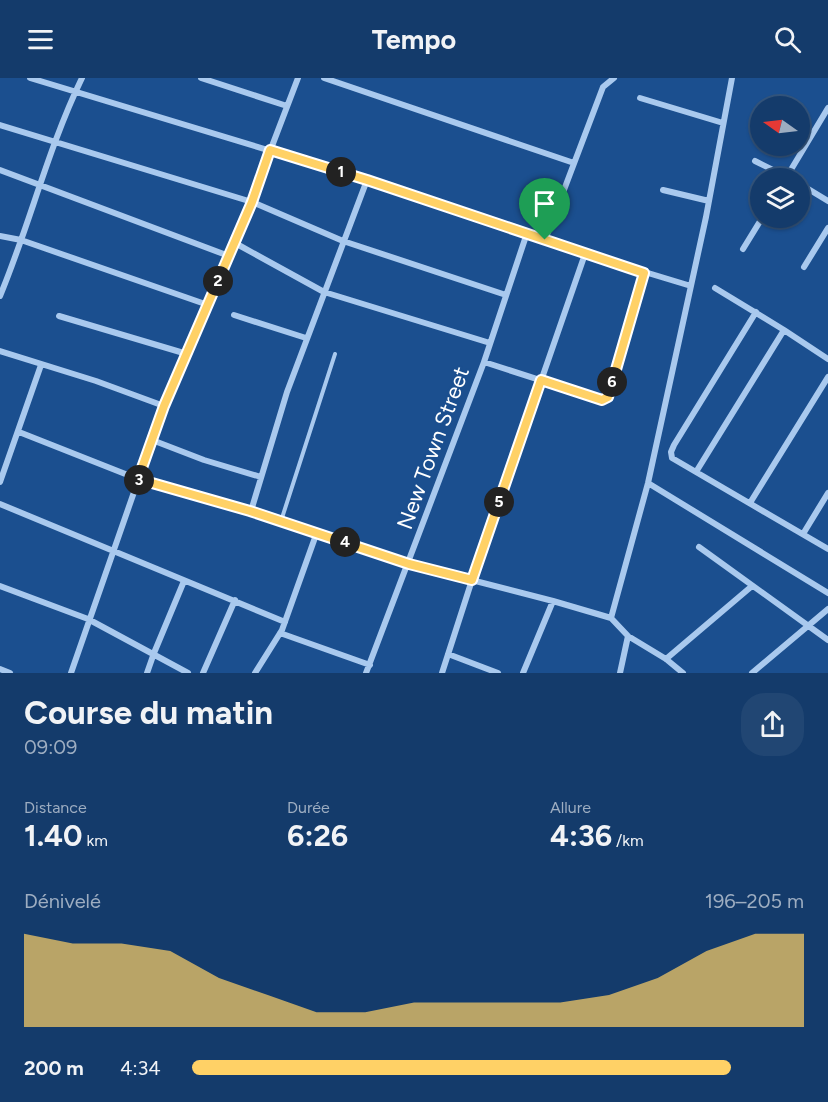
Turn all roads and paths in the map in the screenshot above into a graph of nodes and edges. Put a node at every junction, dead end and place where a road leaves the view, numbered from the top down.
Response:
1 (30, 78) edge
2 (82, 78) edge
3 (201, 78) edge
4 (298, 78) edge
5 (324, 78) edge
6 (614, 78) edge
7 (732, 78) edge
8 (75, 93) junction
9 (640, 98) dead end
10 (288, 106) junction
11 (828, 108) edge
12 (723, 123) junction
13 (0, 125) edge
14 (56, 143) junction
15 (270, 150) junction
16 (755, 161) dead end
17 (574, 163) junction
18 (768, 168) edge
19 (793, 168) edge
20 (0, 170) edge
21 (367, 180) junction
22 (39, 186) junction
23 (663, 190) dead end
24 (810, 190) edge
25 (709, 201) junction
26 (828, 201) edge
27 (252, 202) junction
28 (756, 228) edge
29 (828, 228) edge
30 (527, 233) junction
31 (0, 236) edge
32 (21, 240) junction
33 (545, 240) junction
34 (343, 241) junction
35 (235, 243) junction
36 (743, 249) dead end
37 (585, 254) junction
38 (229, 256) junction
39 (804, 267) dead end
40 (644, 273) junction
41 (691, 286) junction
42 (715, 288) dead end
43 (324, 292) junction
44 (506, 295) junction
45 (0, 296) edge
46 (208, 305) junction
47 (756, 312) junction
48 (234, 315) dead end
49 (58, 316) dead end
50 (784, 330) junction
51 (306, 338) junction
52 (490, 343) junction
53 (0, 351) edge
54 (187, 354) junction
55 (335, 354) dead end
56 (828, 359) edge
57 (484, 362) junction
58 (41, 365) junction
59 (828, 377) edge
60 (541, 380) junction
61 (164, 406) junction
62 (18, 432) junction
63 (152, 440) junction
64 (696, 472) junction
65 (261, 477) junction
66 (138, 479) junction
67 (0, 482) edge
68 (648, 483) junction
69 (828, 493) edge
70 (750, 503) junction
71 (0, 504) edge
72 (250, 511) junction
73 (281, 521) junction
74 (316, 532) junction
75 (803, 534) junction
76 (699, 547) dead end
77 (828, 549) edge
78 (113, 550) junction
79 (409, 564) junction
80 (472, 580) junction
81 (184, 581) junction
82 (0, 586) edge
83 (752, 586) junction
84 (828, 593) edge
85 (235, 600) junction
86 (554, 600) junction
87 (828, 609) edge
88 (611, 618) junction
89 (88, 619) junction
90 (285, 622) junction
91 (809, 626) junction
92 (280, 633) junction
93 (628, 636) junction
94 (828, 640) edge
95 (154, 653) junction
96 (448, 654) junction
97 (666, 659) junction
98 (370, 665) junction
99 (0, 669) edge
100 (72, 672) edge
101 (10, 673) edge
102 (147, 673) edge
103 (188, 673) edge
104 (203, 673) edge
105 (255, 673) edge
106 (366, 673) edge
107 (442, 673) edge
108 (498, 673) edge
109 (523, 673) edge
110 (620, 673) edge
111 (683, 673) edge
112 (752, 673) edge

1 - 8 street
2 - 8 street
3 - 10 street
4 - 10 street
5 - 17 street
6 - 17 street
7 - 12 street
8 - 14 street
8 - 15 street
9 - 12 street
10 - 15 street
11 - 19 street
12 - 25 street
13 - 14 street
14 - 22 street
14 - 27 street
15 - 21 street
15 - 27 street
16 - 18 street
17 - 33 street
20 - 22 street
21 - 30 street
21 - 34 street
22 - 32 street
22 - 38 street
23 - 25 street
24 - 26 street
25 - 41 street
27 - 34 street
27 - 35 street
28 - 36 street
29 - 39 street
30 - 33 street
30 - 44 street, New Town Street
31 - 32 street
32 - 45 street
32 - 46 street
33 - 37 street
34 - 43 street
34 - 44 street
35 - 38 street
35 - 43 street
37 - 40 street
37 - 60 street
38 - 46 street
40 - 41 street
40 - 60 street
41 - 68 street
42 - 47 street
43 - 51 street
43 - 52 street
44 - 52 street, New Town Street
46 - 54 street
47 - 50 street
47 - 64 street
48 - 51 street
49 - 54 street
50 - 56 street
50 - 64 street
51 - 65 street
52 - 57 street, New Town Street
53 - 58 street
54 - 61 street
55 - 73 lane
57 - 60 street
57 - 79 street, New Town Street
58 - 61 street
58 - 62 street
59 - 70 street
60 - 80 street
61 - 63 street
62 - 66 street
62 - 67 street
63 - 65 street
63 - 66 street
64 - 70 street
65 - 72 street
66 - 72 street
66 - 78 street
68 - 84 street
68 - 88 street
69 - 75 street
70 - 75 street
71 - 78 street
72 - 73 street
73 - 74 street
74 - 79 street
74 - 90 street
75 - 77 street
76 - 83 street
78 - 81 street
78 - 89 street
79 - 80 street
79 - 98 street, New Town Street
80 - 86 street
80 - 96 street
81 - 85 street
81 - 95 street
82 - 89 street
83 - 91 street
83 - 97 street
85 - 90 street
85 - 104 street
86 - 88 street
86 - 109 street
87 - 91 street
88 - 93 street
89 - 95 street
89 - 100 street
90 - 92 street
91 - 94 street
91 - 112 street
92 - 98 street
92 - 105 street
93 - 97 street
93 - 110 street
95 - 102 street
95 - 103 street
96 - 107 street
96 - 108 street
97 - 111 street
98 - 106 street, New Town Street
99 - 101 street

